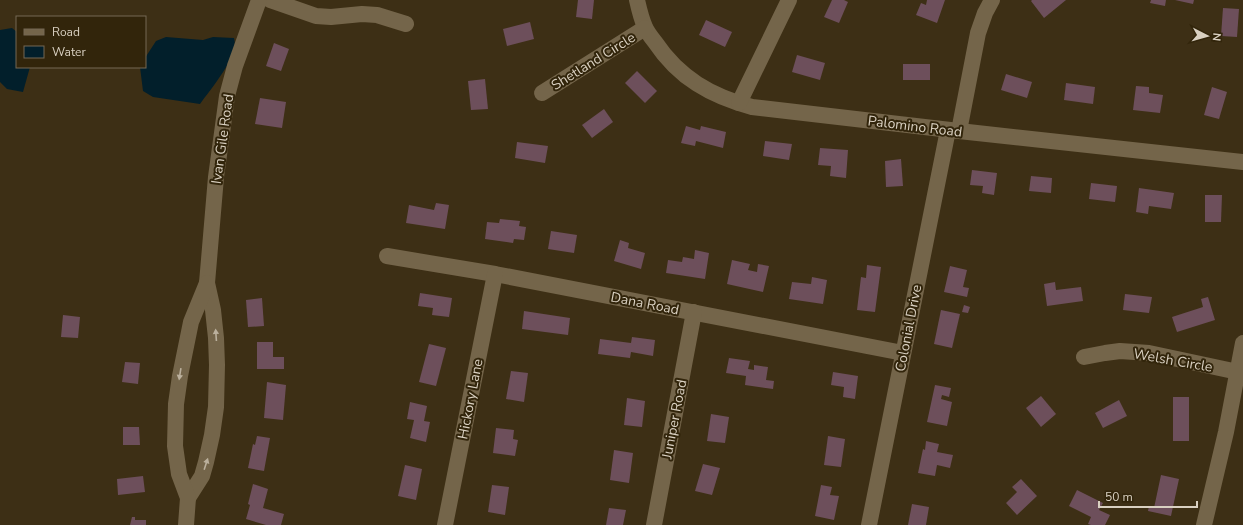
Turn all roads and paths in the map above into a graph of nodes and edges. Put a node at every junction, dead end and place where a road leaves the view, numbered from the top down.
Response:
1 (259, 0) edge
2 (270, 0) edge
3 (637, 0) edge
4 (789, 0) edge
5 (992, 0) edge
6 (406, 24) dead end
7 (645, 28) junction
8 (542, 93) dead end
9 (739, 103) junction
10 (953, 131) junction
11 (1243, 162) edge
12 (387, 256) dead end
13 (495, 274) junction
14 (206, 283) junction
15 (694, 312) junction
16 (1243, 343) edge
17 (903, 353) junction
18 (1084, 357) dead end
19 (1238, 372) junction
20 (188, 498) junction
21 (186, 525) edge
22 (445, 525) edge
23 (654, 525) edge
24 (869, 525) edge
25 (1204, 525) edge

1 - 14 street, Ivan Gile Road
2 - 6 street
3 - 7 street, Palomino Road
4 - 9 street
5 - 10 street, Colonial Drive
7 - 8 street, Shetland Circle
7 - 9 street, Palomino Road
9 - 10 street, Palomino Road
10 - 11 street, Palomino Road
10 - 17 street, Colonial Drive
12 - 13 street, Dana Road
13 - 15 street, Dana Road
13 - 22 street, Hickory Lane
14 -> 20 street, Ivan Gile Road
20 -> 14 street, Ivan Gile Road
15 - 17 street, Dana Road
15 - 23 street, Juniper Road
16 - 19 street
17 - 24 street, Colonial Drive
18 - 19 street, Welsh Circle
19 - 25 street
20 - 21 street, Ivan Gile Road

